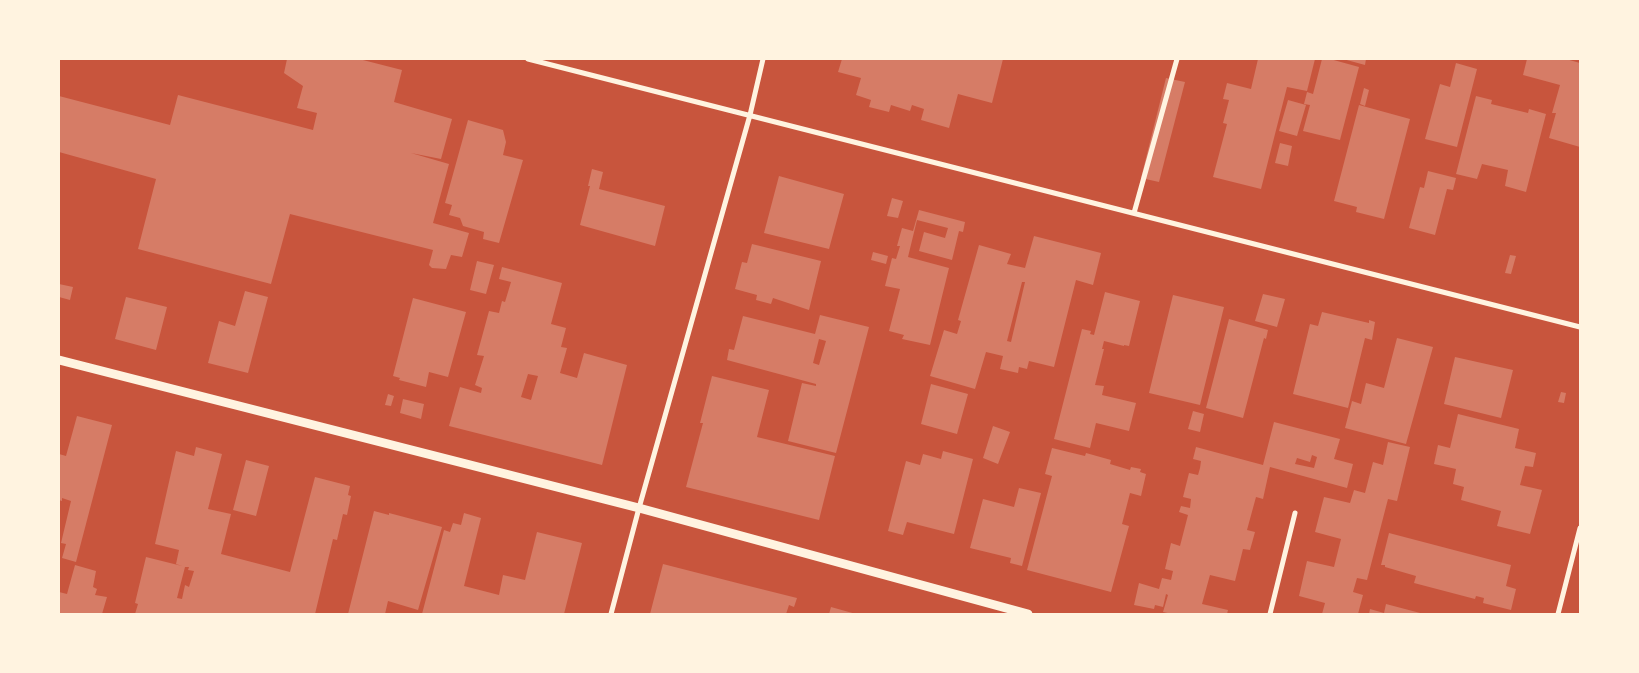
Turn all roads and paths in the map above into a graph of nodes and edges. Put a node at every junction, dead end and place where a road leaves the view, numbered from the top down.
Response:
1 (528, 59) edge
2 (763, 59) edge
3 (1177, 59) edge
4 (750, 115) junction
5 (1134, 213) junction
6 (1580, 327) edge
7 (59, 360) edge
8 (639, 508) junction
9 (1295, 513) dead end
10 (1580, 528) edge
11 (611, 614) edge
12 (1028, 614) edge
13 (1270, 614) edge
14 (1558, 614) edge

1 - 4 street
2 - 4 street
3 - 5 street
4 - 5 street
4 - 8 street
5 - 6 street
7 - 8 street
8 - 11 street
8 - 12 street
9 - 13 street
10 - 14 street

